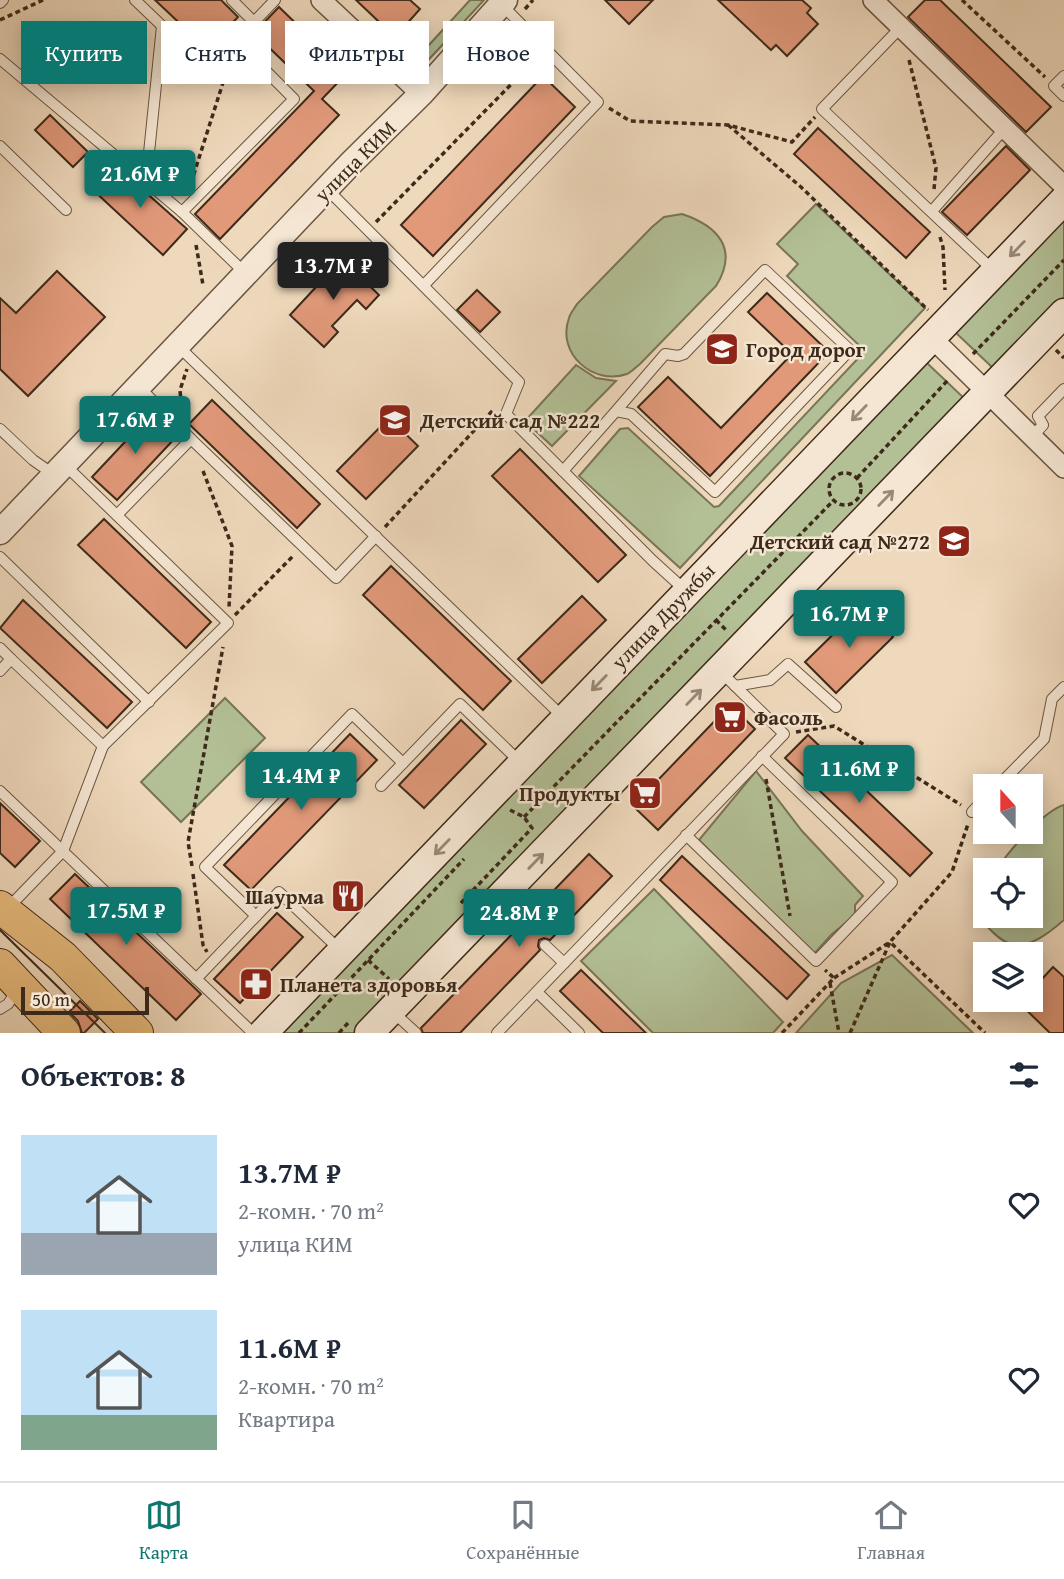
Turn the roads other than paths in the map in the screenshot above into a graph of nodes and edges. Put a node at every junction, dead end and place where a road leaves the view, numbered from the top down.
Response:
1 (135, 0) edge
2 (232, 0) edge
3 (275, 0) edge
4 (321, 0) edge
5 (503, 2) edge
6 (877, 2) edge
7 (253, 21) edge
8 (255, 21) edge
9 (161, 25) edge
10 (901, 27) junction
11 (161, 36) edge
12 (0, 59) edge
13 (271, 76) edge
14 (1064, 76) edge
15 (421, 94) junction
16 (1064, 96) edge
17 (1005, 128) junction
18 (0, 146) edge
19 (146, 182) junction
20 (1064, 186) edge
21 (327, 188) junction
22 (1064, 200) edge
23 (66, 210) dead end
24 (932, 211) junction
25 (182, 212) junction
26 (995, 272) junction
27 (246, 274) junction
28 (424, 285) junction
29 (1064, 313) edge
30 (930, 325) junction
31 (183, 351) junction
32 (139, 386) junction
33 (1064, 389) edge
34 (988, 393) junction
35 (616, 411) junction
36 (0, 429) edge
37 (1032, 437) junction
38 (191, 439) junction
39 (1064, 468) edge
40 (59, 470) junction
41 (563, 471) junction
42 (117, 515) junction
43 (0, 532) edge
44 (376, 536) junction
45 (0, 557) edge
46 (687, 592) junction
47 (0, 648) edge
48 (11, 659) junction
49 (0, 671) edge
50 (727, 678) junction
51 (1064, 687) edge
52 (149, 702) junction
53 (836, 707) dead end
54 (565, 719) junction
55 (103, 746) junction
56 (762, 756) junction
57 (403, 763) junction
58 (522, 764) junction
59 (1010, 774) edge
60 (381, 786) dead end
61 (0, 791) edge
62 (686, 835) junction
63 (63, 852) junction
64 (498, 900) junction
65 (2, 909) edge
66 (256, 916) junction
67 (522, 923) dead end
68 (545, 945) dead end
69 (341, 951) junction
70 (564, 963) junction
71 (196, 979) junction
72 (6, 987) edge
73 (537, 992) junction
74 (386, 999) junction
75 (363, 1024) edge
76 (64, 1033) edge
77 (137, 1033) edge
78 (253, 1033) edge
79 (263, 1033) edge
80 (416, 1033) edge
81 (497, 1033) edge
82 (579, 1033) edge

1 - 9 lane
2 - 7 lane
3 - 8 lane
4 - 15 street
5 - 15 street, улица КИМ
5 - 28 lane
6 - 10 street
10 - 17 street
10 - 24 lane
11 - 19 lane
12 - 19 lane
13 - 25 lane
14 - 16 lane
15 - 21 street, улица КИМ
17 - 20 street
17 - 24 lane
18 - 23 lane
19 - 25 lane
21 - 27 street, улица КИМ
21 - 28 lane
22 -> 26 main road, улица Дружбы
24 - 26 lane
25 - 27 lane
26 - 30 main road, улица Дружбы
27 - 31 street, улица КИМ
28 - 41 lane
29 - 34 main road
30 - 34 street
30 -> 46 main road, улица Дружбы
31 - 32 street, улица КИМ
31 - 44 lane
32 - 38 lane
32 - 40 street, улица КИМ
33 - 37 lane
34 - 37 street
50 -> 34 main road
35 - 35 lane
35 - 41 lane
36 - 40 lane
37 - 39 street
38 - 42 lane
38 - 44 lane
40 - 42 lane
40 - 43 street, улица КИМ
41 - 46 lane
42 - 52 lane
44 - 54 lane
45 - 52 lane
46 -> 54 main road, улица Дружбы
47 - 48 lane
48 - 49 lane
48 - 55 lane
50 - 53 lane
50 - 56 lane
64 -> 50 main road
51 - 59 lane
52 - 55 lane
54 - 58 main road, улица Дружбы
55 - 63 lane
56 - 62 lane
56 - 62 lane
57 - 58 lane
57 - 60 lane
57 - 66 lane
58 -> 69 main road, улица Дружбы
61 - 63 lane
62 - 70 lane
63 - 65 lane
63 - 71 lane
64 - 67 lane
64 - 74 main road
65 - 77 main road
66 - 69 lane
66 - 71 lane
68 - 70 lane
69 - 79 main road, улица Дружбы
70 - 73 lane
71 - 78 lane
72 - 76 main road
73 - 81 lane
73 - 82 lane
74 - 75 main road
74 - 80 lane

